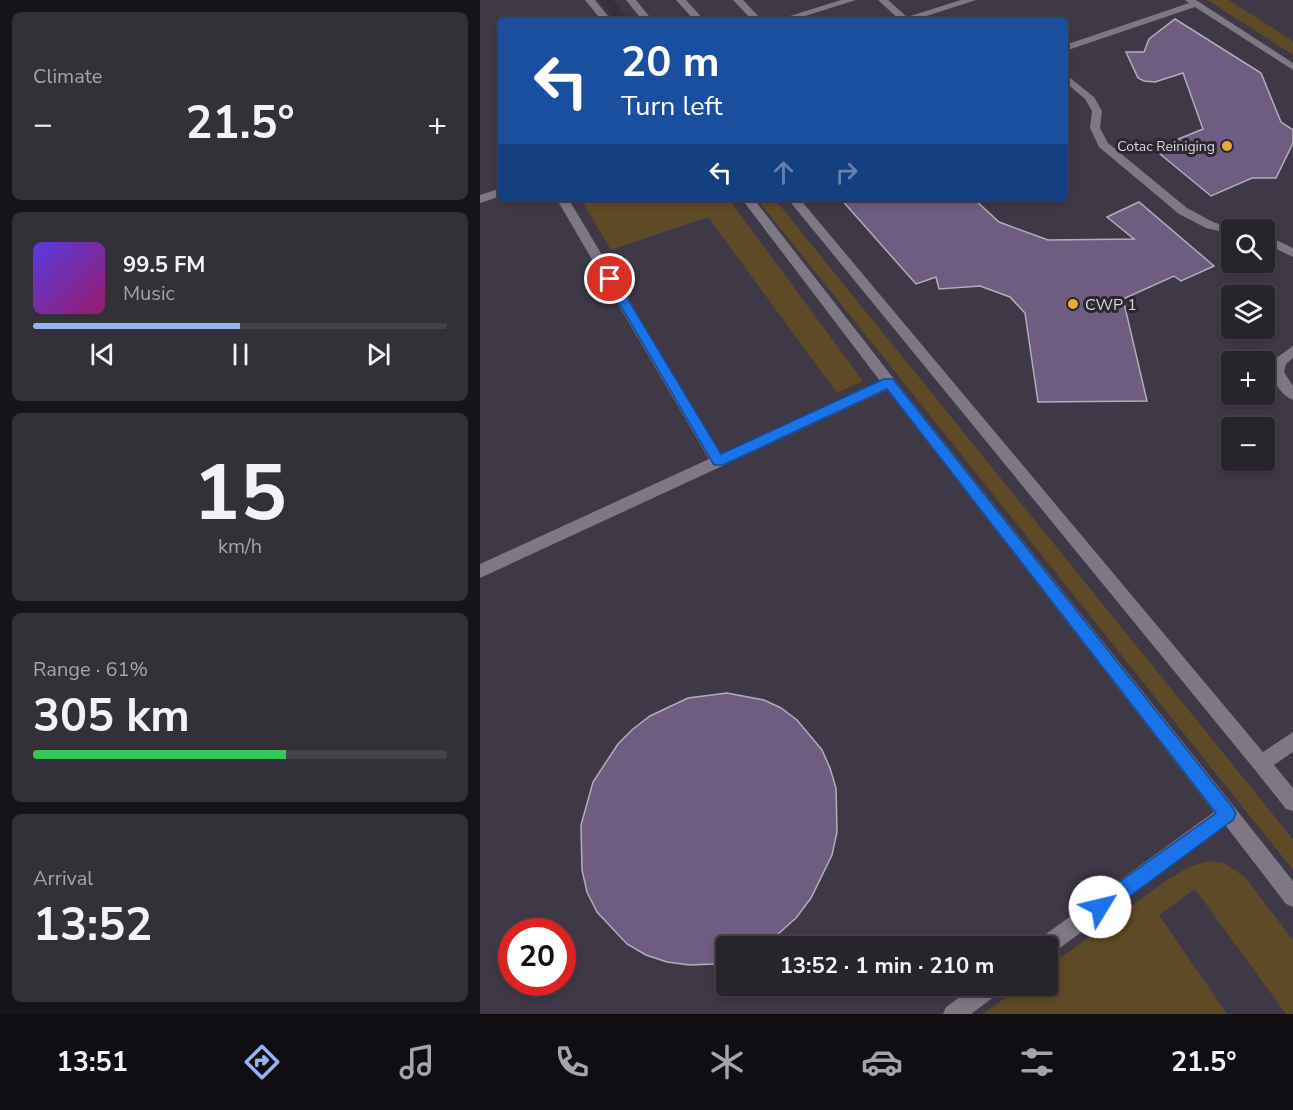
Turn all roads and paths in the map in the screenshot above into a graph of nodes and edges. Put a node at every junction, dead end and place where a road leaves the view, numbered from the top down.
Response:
1 (590, 0) edge
2 (631, 0) edge
3 (681, 0) edge
4 (738, 0) edge
5 (851, 0) edge
6 (883, 0) edge
7 (971, 0) edge
8 (1192, 2) edge
9 (830, 3) edge
10 (804, 14) junction
11 (605, 18) edge
12 (646, 18) edge
13 (697, 18) edge
14 (755, 18) edge
15 (790, 18) edge
16 (809, 18) edge
17 (903, 18) edge
18 (912, 18) edge
19 (1068, 47) edge
20 (1293, 67) edge
21 (1068, 80) edge
22 (498, 193) edge
23 (480, 199) edge
24 (564, 201) edge
25 (749, 201) edge
26 (795, 201) edge
27 (1221, 228) edge
28 (1275, 244) edge
29 (1293, 253) edge
30 (1293, 351) edge
31 (889, 383) junction
32 (1293, 395) edge
33 (718, 461) junction
34 (480, 571) edge
35 (1293, 741) edge
36 (1261, 764) junction
37 (1293, 802) edge
38 (1227, 814) junction
39 (1293, 897) edge
40 (1058, 937) edge
41 (978, 996) edge
42 (953, 1014) edge

1 - 11 lane
2 - 12 lane
3 - 13 lane
4 - 14 lane
5 - 9 lane
6 - 17 lane
7 - 18 lane
8 - 19 lane
8 - 20 lane
9 - 10 lane
10 - 15 lane
10 - 16 lane
21 - 27 lane
22 - 23 lane
24 - 33 lane
25 - 31 lane
26 - 36 lane
28 - 29 lane
30 - 32 lane
31 - 33 lane
31 - 38 lane
33 - 34 lane
35 - 36 lane
36 - 37 lane
38 - 39 lane
38 - 40 lane
41 - 42 lane

